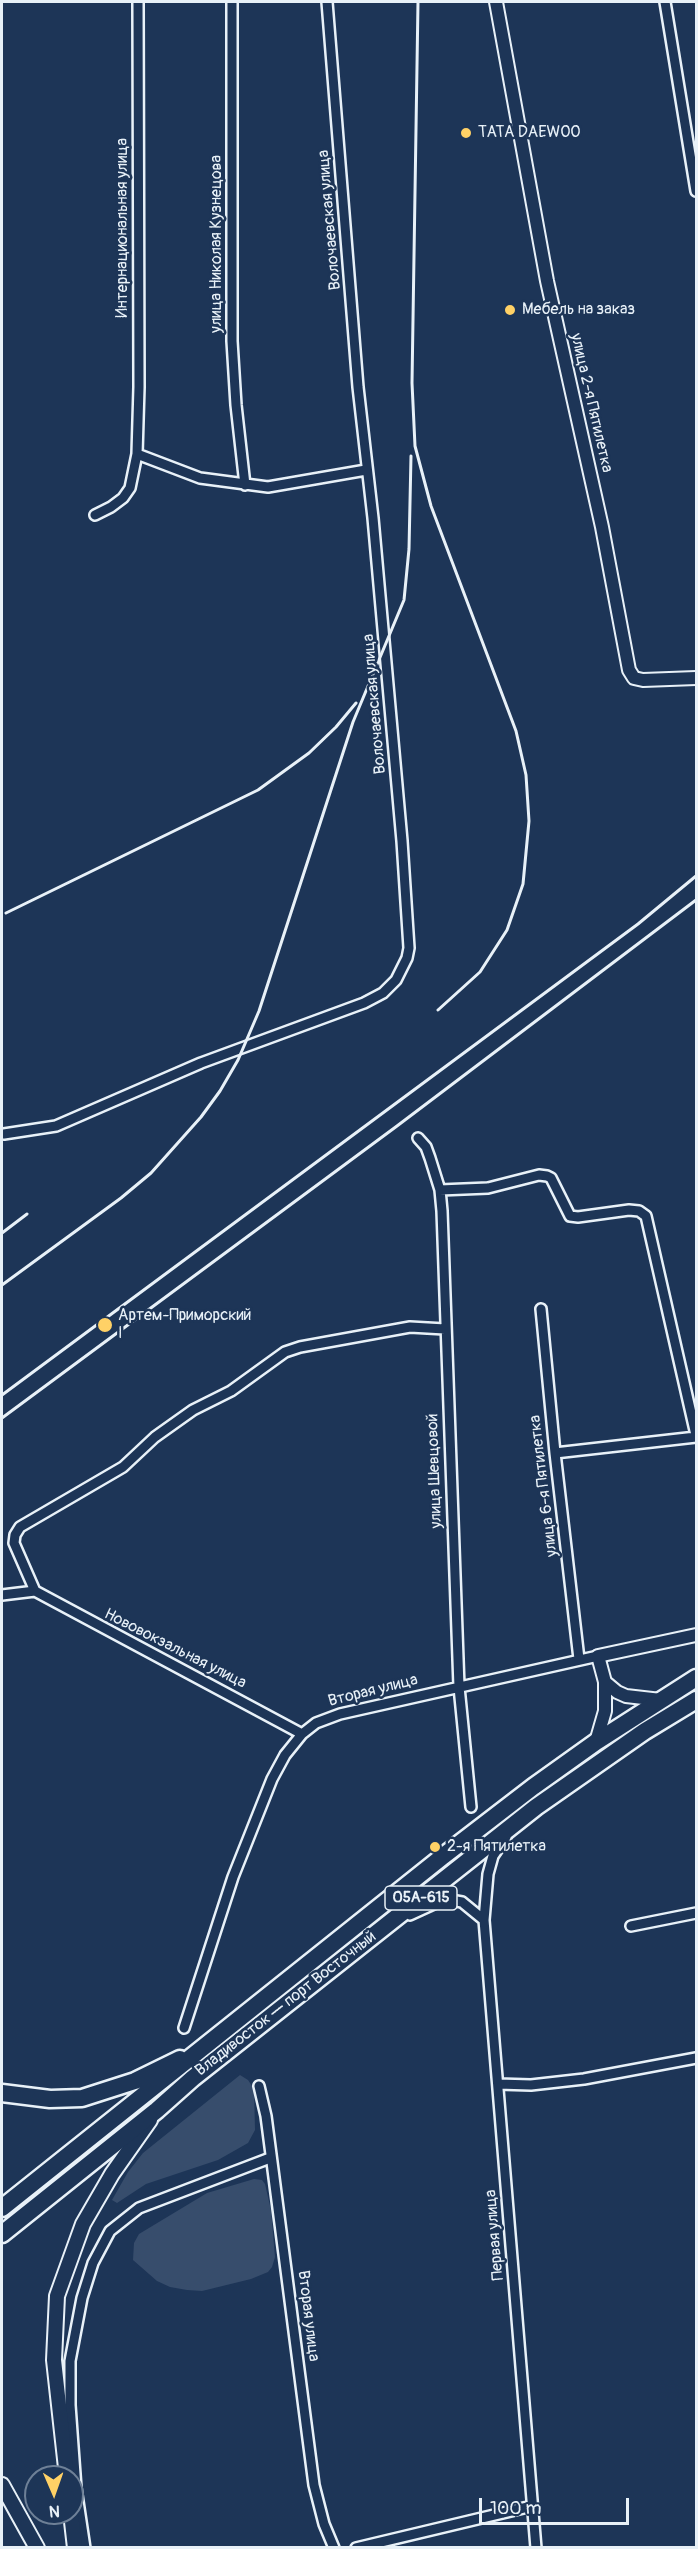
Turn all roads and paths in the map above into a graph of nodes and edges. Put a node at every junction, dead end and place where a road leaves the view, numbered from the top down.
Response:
1 (138, 2) edge
2 (232, 2) edge
3 (327, 2) edge
4 (496, 2) edge
5 (664, 2) edge
6 (696, 191) edge
7 (137, 454) junction
8 (366, 470) junction
9 (245, 485) junction
10 (95, 515) dead end
11 (696, 678) edge
12 (4, 1134) dead end
13 (418, 1138) dead end
14 (440, 1190) junction
15 (541, 1310) dead end
16 (445, 1329) junction
17 (696, 1436) edge
18 (555, 1454) junction
19 (34, 1591) junction
20 (2, 1594) edge
21 (696, 1635) edge
22 (598, 1656) junction
23 (579, 1659) junction
24 (696, 1678) edge
25 (605, 1682) junction
26 (459, 1687) junction
27 (661, 1700) junction
28 (696, 1700) edge
29 (302, 1734) junction
30 (596, 1742) junction
31 (471, 1807) dead end
32 (512, 1828) junction
33 (696, 1913) edge
34 (484, 1920) junction
35 (631, 1926) dead end
36 (378, 1932) junction
37 (184, 2028) dead end
38 (198, 2052) junction
39 (696, 2058) edge
40 (498, 2084) junction
41 (259, 2086) dead end
42 (2, 2093) edge
43 (157, 2110) junction
44 (270, 2158) junction
45 (2, 2208) edge
46 (2, 2234) edge
47 (66, 2465) edge
48 (2, 2486) edge
49 (532, 2506) junction
50 (72, 2525) edge
51 (369, 2546) edge
52 (37, 2547) edge
53 (75, 2547) edge
54 (85, 2547) edge
55 (334, 2547) edge
56 (356, 2547) edge
57 (536, 2547) edge

1 - 7 street, Интернациональная улица
2 - 9 street, улица Николая Кузнецова
3 - 8 street, Волочаевская улица
4 - 11 main road, улица 2-я Пятилетка
5 - 6 street
7 - 9 street
7 - 10 street, Интернациональная улица
8 - 9 street
8 - 12 street, Волочаевская улица
13 - 14 street, улица Шевцовой
14 - 16 street, улица Шевцовой
14 - 17 street
15 - 18 street, улица 6-я Пятилетка
16 - 19 street
16 - 26 street, улица Шевцовой
17 - 18 street
18 - 23 street, улица 6-я Пятилетка
19 - 20 street
19 - 29 street, Нововокзальная улица
21 - 22 main road, Вторая улица
22 - 23 street, Вторая улица
22 - 25 main road
23 - 26 street, Вторая улица
24 - 27 highway, Владивосток — порт Восточный / 05А-615
25 - 27 main road
25 - 30 main road
26 - 29 street, Вторая улица
26 - 31 street, улица Шевцовой
27 - 30 highway, Владивосток — порт Восточный / 05А-615
28 - 32 highway, Владивосток — порт Восточный / 05А-615
29 - 37 street, Вторая улица
30 - 38 highway, Владивосток — порт Восточный / 05А-615
32 - 34 street, Первая улица
32 - 36 highway, Владивосток — порт Восточный / 05А-615
33 - 35 street
34 - 36 street
34 - 40 street, Первая улица
36 - 43 highway, Владивосток — порт Восточный / 05А-615
38 - 42 highway
38 - 45 highway, Владивосток — порт Восточный / 05А-615
39 - 40 street
40 - 49 street, Первая улица
41 - 44 street, Вторая улица
43 - 46 highway, Владивосток — порт Восточный / 05А-615
43 - 47 main road
44 - 54 street
44 - 55 street, Вторая улица
48 - 52 main road
49 - 51 street
49 - 57 street, Первая улица
50 - 53 main road
51 - 56 street

